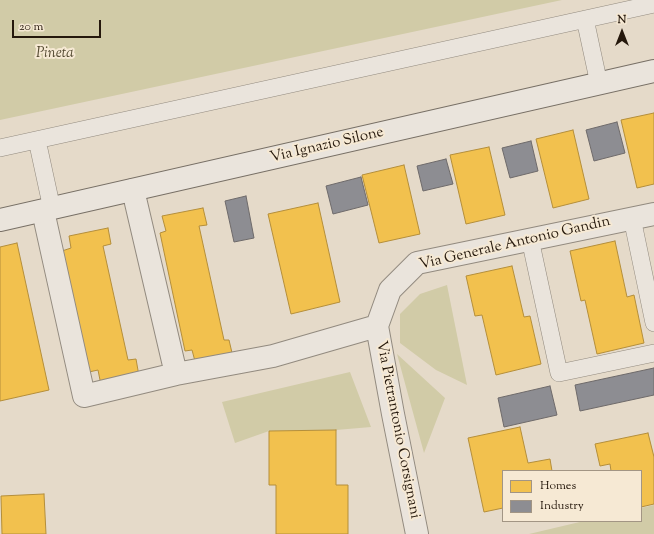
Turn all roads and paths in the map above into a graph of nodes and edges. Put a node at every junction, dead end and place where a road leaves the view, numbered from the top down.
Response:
1 (654, 4) edge
2 (585, 19) junction
3 (654, 71) edge
4 (599, 84) junction
5 (37, 140) junction
6 (0, 148) edge
7 (133, 190) junction
8 (48, 210) junction
9 (654, 214) edge
10 (632, 218) junction
11 (0, 220) edge
12 (530, 240) junction
13 (654, 323) edge
14 (378, 326) junction
15 (654, 353) edge
16 (176, 374) junction
17 (417, 534) edge

1 - 2 lane
2 - 4 lane
2 - 5 lane
3 - 4 street, Via Ignazio Silone
4 - 7 street, Via Ignazio Silone
5 - 6 lane
5 - 8 lane
7 - 8 street, Via Ignazio Silone
7 - 16 street
8 - 11 street, Via Ignazio Silone
8 - 16 street
9 - 10 street, Via Generale Antonio Gandin
10 - 12 street, Via Generale Antonio Gandin
10 - 13 lane
12 - 14 street, Via Generale Antonio Gandin
12 - 15 lane
14 - 16 street
14 - 17 street, Via Pietrantonio Corsignani

